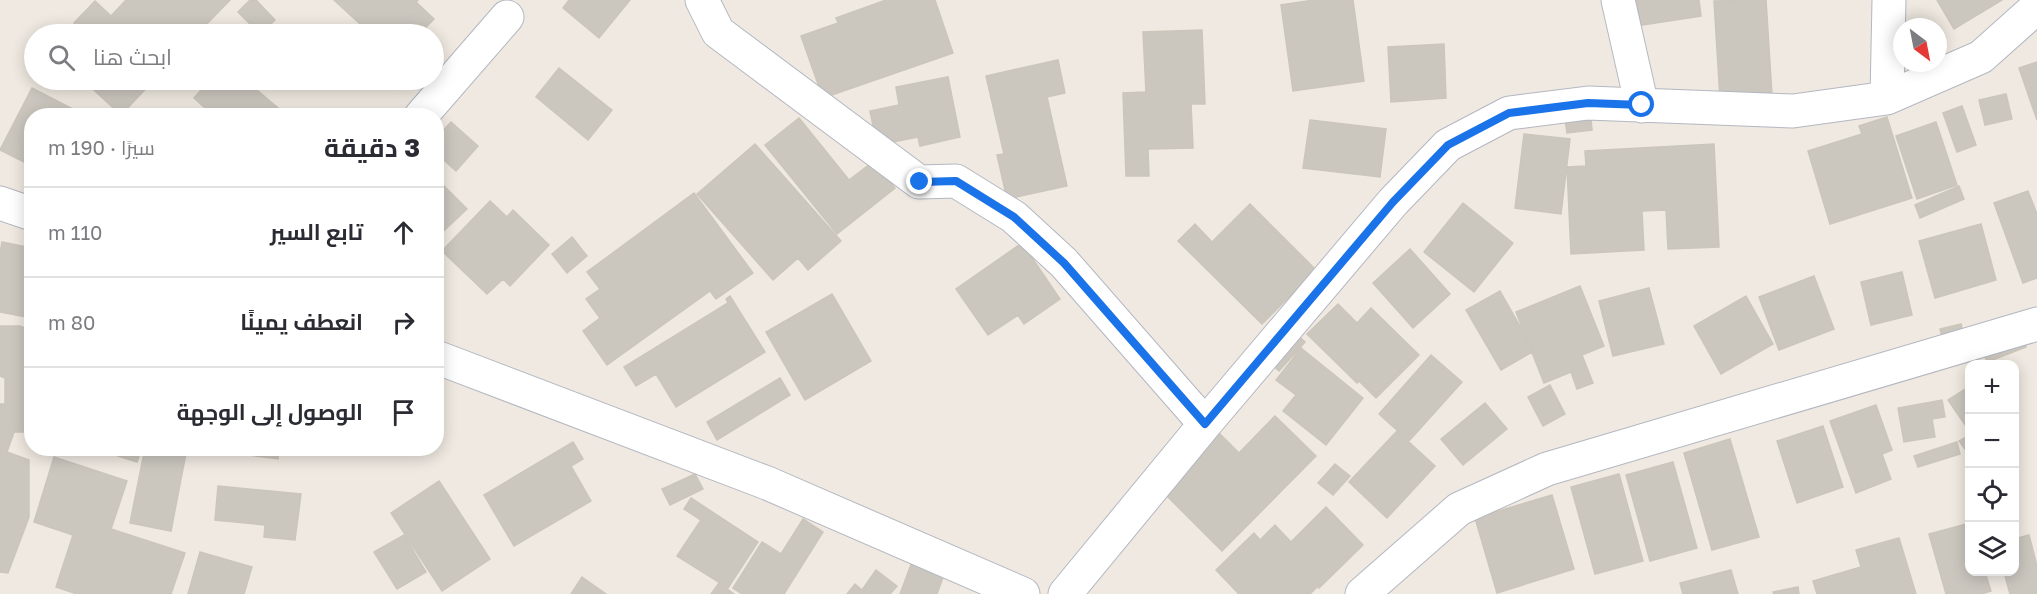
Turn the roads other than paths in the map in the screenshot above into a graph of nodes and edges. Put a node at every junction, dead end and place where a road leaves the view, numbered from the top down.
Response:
1 (702, 0) edge
2 (1618, 0) edge
3 (1889, 0) edge
4 (2037, 6) edge
5 (507, 17) dead end
6 (444, 90) edge
7 (444, 90) edge
8 (1887, 98) junction
9 (1642, 105) junction
10 (428, 108) edge
11 (0, 203) edge
12 (24, 211) edge
13 (2037, 324) edge
14 (444, 360) edge
15 (1205, 424) junction
16 (1023, 594) edge
17 (1065, 594) edge
18 (1362, 594) edge

1 - 15 street
2 - 9 street
3 - 8 street
4 - 8 street
5 - 7 street
6 - 10 street
8 - 9 street
9 - 15 street
11 - 12 street
13 - 18 street
14 - 16 street
15 - 17 street

